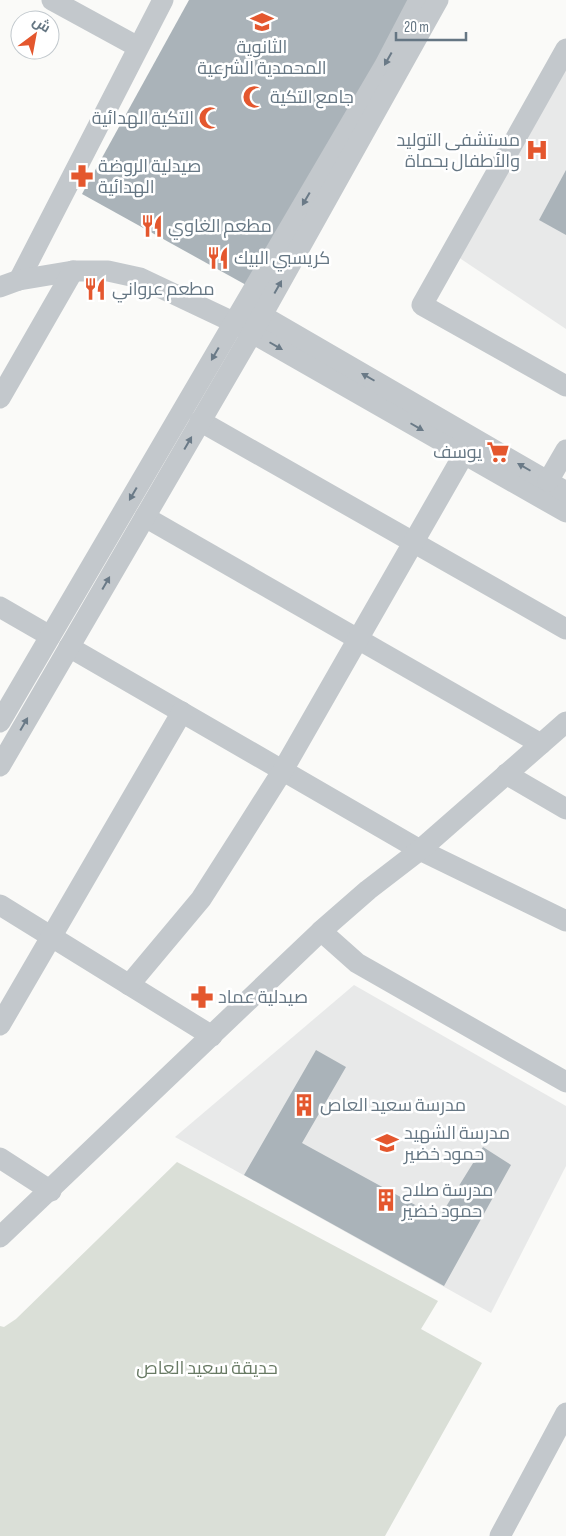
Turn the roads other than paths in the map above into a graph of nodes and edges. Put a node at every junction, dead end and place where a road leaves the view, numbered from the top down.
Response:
1 (52, 0) edge
2 (163, 0) edge
3 (419, 0) edge
4 (438, 0) edge
5 (138, 47) junction
6 (566, 49) edge
7 (73, 271) junction
8 (10, 283) edge
9 (247, 319) junction
10 (566, 386) edge
11 (0, 398) edge
12 (200, 421) junction
13 (566, 450) edge
14 (464, 454) junction
15 (557, 487) edge
16 (566, 512) edge
17 (145, 517) junction
18 (413, 542) junction
19 (0, 607) edge
20 (566, 630) edge
21 (50, 636) junction
22 (357, 640) junction
23 (69, 647) junction
24 (182, 712) junction
25 (0, 722) edge
26 (566, 722) edge
27 (541, 744) junction
28 (0, 766) edge
29 (283, 770) junction
30 (506, 774) junction
31 (566, 809) edge
32 (420, 850) junction
33 (0, 904) edge
34 (566, 921) edge
35 (322, 931) junction
36 (51, 936) junction
37 (129, 985) junction
38 (0, 1025) edge
39 (212, 1036) junction
40 (566, 1082) edge
41 (0, 1158) edge
42 (51, 1190) junction
43 (0, 1237) edge
44 (563, 1425) edge
45 (500, 1536) edge

1 - 5 street
2 - 5 street
3 -> 9 street
9 -> 4 street
5 - 8 street
6 - 10 street
7 - 8 street
7 - 9 street
7 - 11 street
9 - 12 street
9 -> 14 street
15 -> 9 street
9 -> 21 street
17 -> 12 street
12 - 18 street
13 - 15 street
14 - 16 street
14 - 18 street
17 - 22 street
23 -> 17 street
18 - 20 street
18 - 22 street
19 - 21 street
21 - 25 street
22 - 27 street
22 - 29 street
23 - 24 street
28 -> 23 street
24 - 29 street
24 - 36 street
26 - 27 street
27 - 30 street
29 - 32 street
29 - 37 street
30 - 31 street
30 - 32 street
32 - 34 street
32 - 35 street
33 - 36 street
35 - 39 street
35 - 40 street
36 - 37 street
36 - 38 street
37 - 39 street
39 - 42 street
41 - 42 street
42 - 43 street
44 - 45 street

